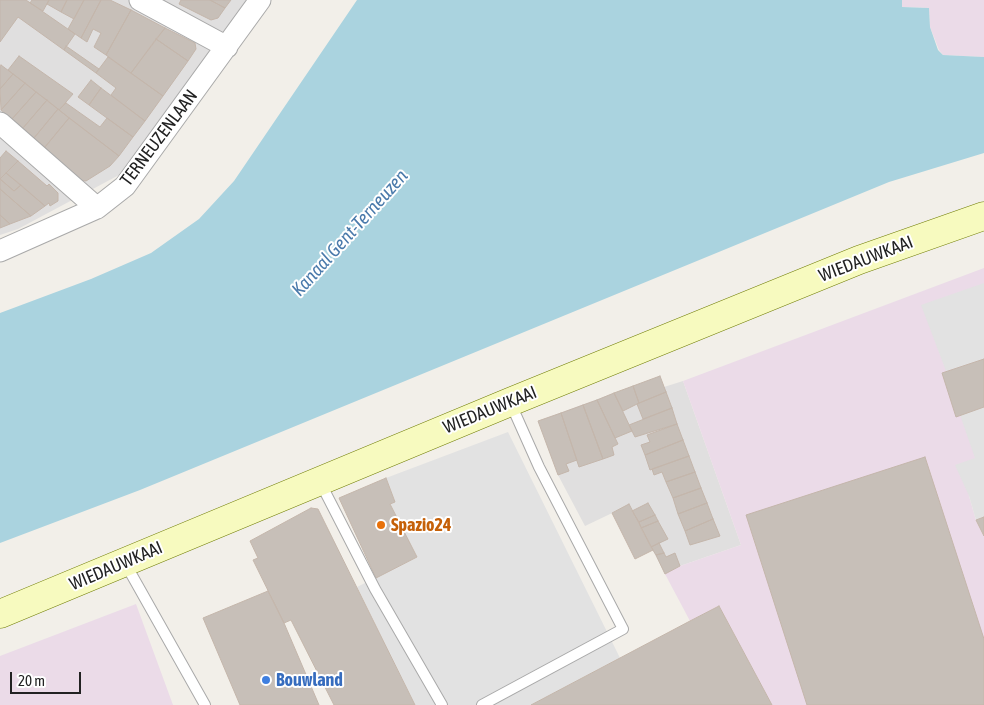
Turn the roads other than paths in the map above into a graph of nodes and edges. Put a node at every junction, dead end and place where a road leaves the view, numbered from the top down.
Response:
1 (140, 0) edge
2 (260, 0) edge
3 (226, 47) junction
4 (0, 123) edge
5 (97, 208) junction
6 (984, 216) edge
7 (0, 251) edge
8 (510, 402) junction
9 (319, 479) junction
10 (125, 562) junction
11 (0, 614) edge
12 (205, 705) edge
13 (442, 705) edge
14 (482, 705) edge

1 - 3 street
2 - 3 street, TERNEUZENLAAN
3 - 5 street, TERNEUZENLAAN
4 - 5 street
5 - 7 street, TERNEUZENLAAN
6 - 8 main road, WIEDAUWKAAI
8 - 9 main road, WIEDAUWKAAI
8 - 14 lane
9 - 10 main road, WIEDAUWKAAI
9 - 13 lane
10 - 11 main road, WIEDAUWKAAI
10 - 12 lane

